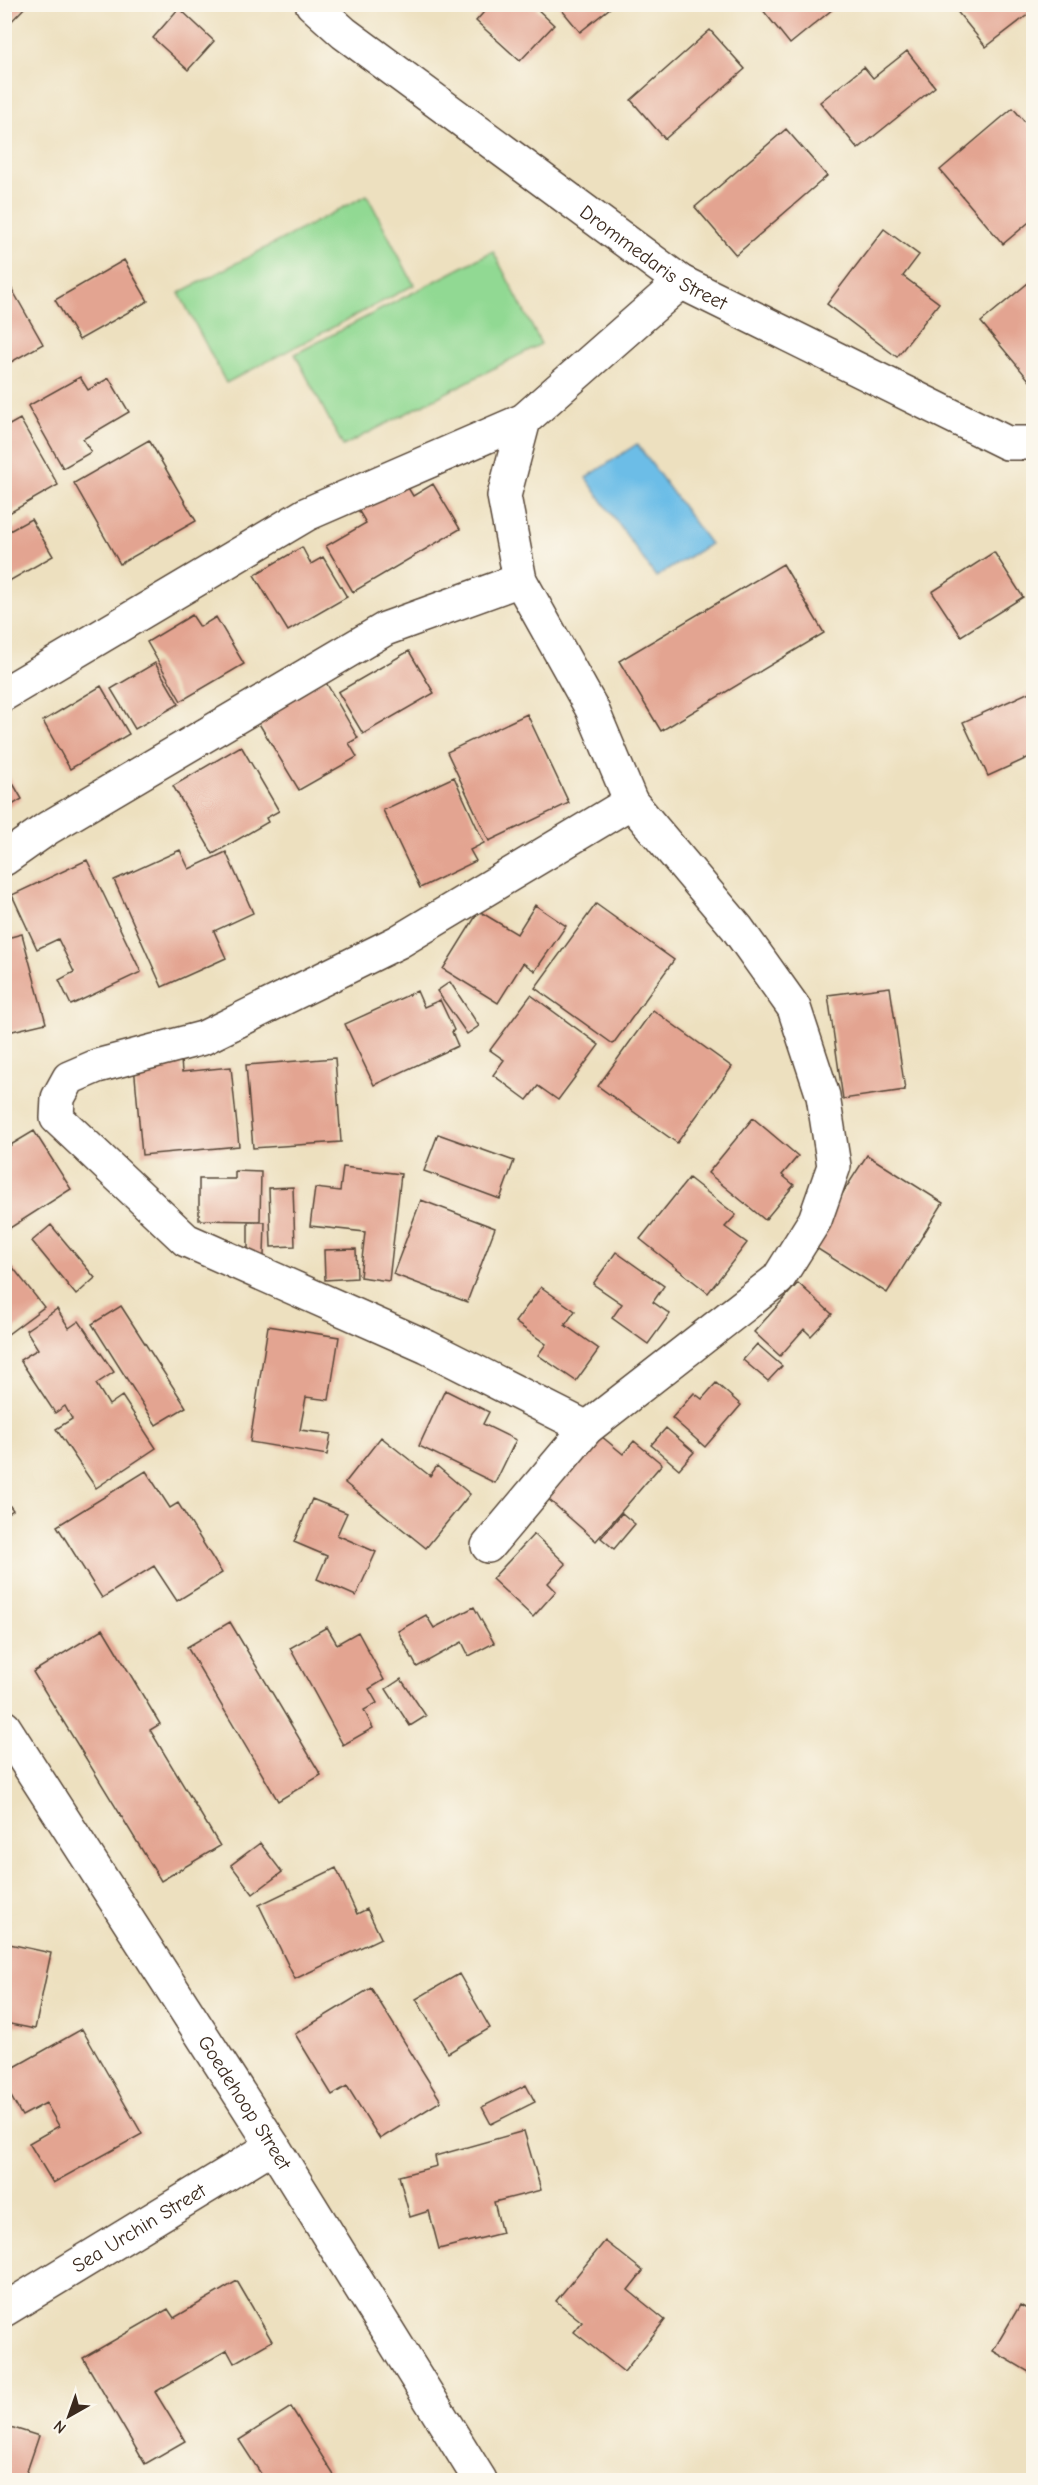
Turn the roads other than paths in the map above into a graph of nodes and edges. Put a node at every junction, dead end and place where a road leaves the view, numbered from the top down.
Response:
1 (312, 4) edge
2 (681, 282) junction
3 (524, 420) junction
4 (1034, 443) edge
5 (520, 580) junction
6 (4, 694) edge
7 (631, 802) junction
8 (4, 859) edge
9 (587, 1428) junction
10 (488, 1546) dead end
11 (4, 1727) edge
12 (273, 2146) junction
13 (4, 2310) edge
14 (480, 2481) edge

1 - 2 street, Drommedaris Street
2 - 3 street
2 - 4 street, Drommedaris Street
3 - 5 street
3 - 6 street
5 - 7 street
5 - 8 street
7 - 9 street
7 - 9 street
9 - 10 street
11 - 12 street, Goedehoop Street
12 - 13 street, Sea Urchin Street
12 - 14 street, Goedehoop Street

